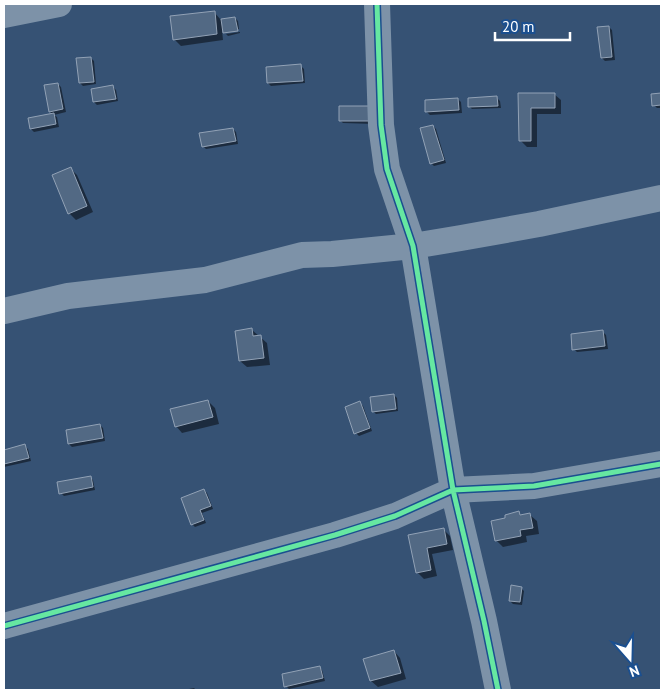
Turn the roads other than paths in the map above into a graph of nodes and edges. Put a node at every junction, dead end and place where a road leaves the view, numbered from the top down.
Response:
1 (60, 4) edge
2 (377, 4) edge
3 (4, 15) edge
4 (661, 198) edge
5 (413, 246) junction
6 (4, 311) edge
7 (661, 464) edge
8 (453, 490) junction
9 (4, 626) edge
10 (498, 690) edge

1 - 3 street
2 - 5 street
4 - 5 street
5 - 6 street
5 - 8 street
7 - 8 street
8 - 9 street
8 - 10 street

